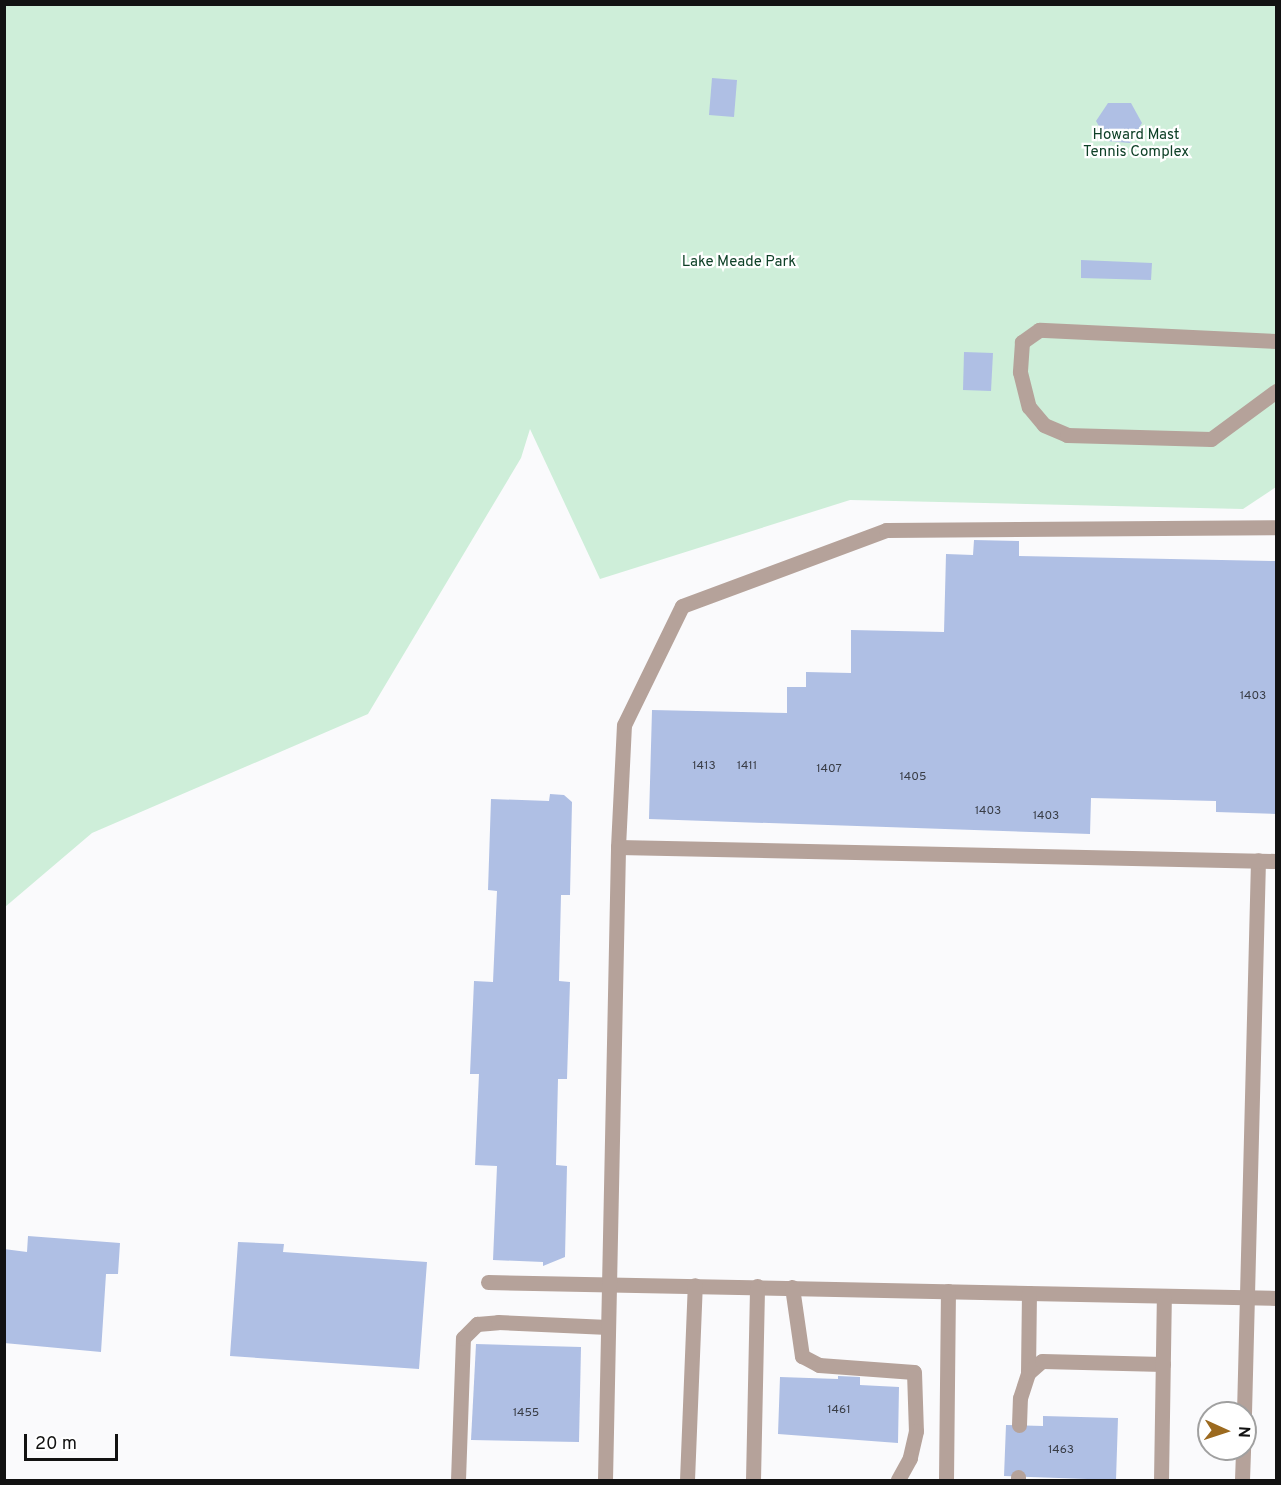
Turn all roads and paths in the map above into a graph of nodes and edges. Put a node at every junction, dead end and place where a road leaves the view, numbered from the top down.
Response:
1 (1276, 341) edge
2 (1276, 392) edge
3 (1276, 527) edge
4 (618, 848) junction
5 (1258, 860) junction
6 (1276, 861) edge
7 (488, 1282) dead end
8 (609, 1283) junction
9 (695, 1285) junction
10 (758, 1286) junction
11 (792, 1287) junction
12 (948, 1291) junction
13 (1029, 1293) junction
14 (1164, 1297) junction
15 (1247, 1298) junction
16 (1276, 1298) edge
17 (609, 1328) junction
18 (1163, 1364) junction
19 (1028, 1373) junction
20 (1244, 1401) edge
21 (1019, 1425) dead end
22 (1243, 1461) edge
23 (458, 1480) edge
24 (605, 1480) edge
25 (687, 1480) edge
26 (753, 1480) edge
27 (898, 1480) edge
28 (946, 1480) edge
29 (1161, 1480) edge
30 (1242, 1480) edge

1 - 2 lane
3 - 4 lane
4 - 5 lane
4 - 8 lane
5 - 6 lane
5 - 15 lane
7 - 8 lane
8 - 9 lane
8 - 17 lane
9 - 10 lane
9 - 25 lane
10 - 11 lane
10 - 26 lane
11 - 12 lane
11 - 27 lane
12 - 13 lane
12 - 28 lane
13 - 14 lane
13 - 19 lane
14 - 15 lane
14 - 18 lane
15 - 16 lane
15 - 20 lane
17 - 23 lane
17 - 24 lane
18 - 19 lane
18 - 29 lane
19 - 21 lane
22 - 30 lane

